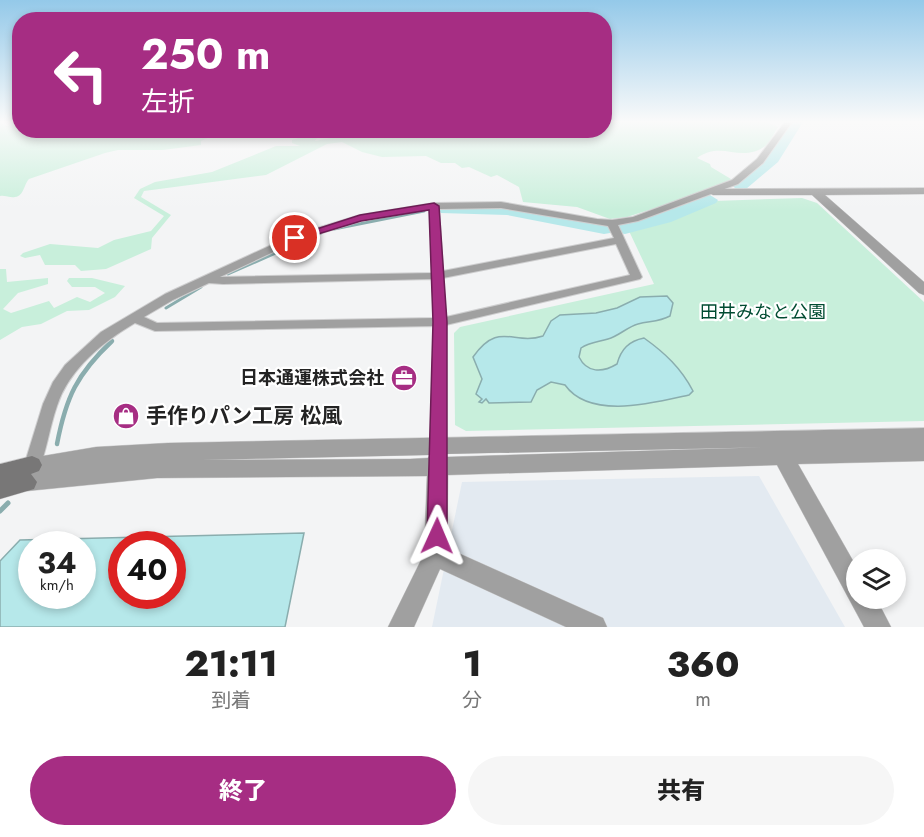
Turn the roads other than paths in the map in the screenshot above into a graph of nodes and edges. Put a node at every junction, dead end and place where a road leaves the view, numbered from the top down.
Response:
1 (767, 151) edge
2 (713, 192) junction
3 (924, 192) edge
4 (816, 193) junction
5 (434, 206) junction
6 (612, 223) junction
7 (620, 240) junction
8 (437, 276) junction
9 (206, 279) junction
10 (924, 291) edge
11 (134, 318) junction
12 (440, 322) junction
13 (924, 436) edge
14 (778, 448) junction
15 (924, 452) edge
16 (438, 456) junction
17 (0, 473) edge
18 (30, 474) junction
19 (0, 489) edge
20 (435, 555) junction
21 (846, 570) edge
22 (868, 609) edge
23 (401, 627) edge
24 (594, 627) edge
25 (879, 627) edge

1 - 2 street
2 - 4 street
2 - 6 street
3 - 4 street
4 - 10 street
5 - 6 street
5 - 8 street
5 - 9 street
6 - 7 street
7 - 8 street
7 - 12 street
8 - 9 street
8 - 12 street
9 - 11 street
11 - 12 street
11 - 18 street
12 - 16 street
13 - 14 street
14 - 15 street
14 - 16 street
14 - 21 street
16 - 18 street
16 - 20 street
17 - 18 main road
18 - 19 main road
20 - 23 street
20 - 24 street
22 - 25 street

